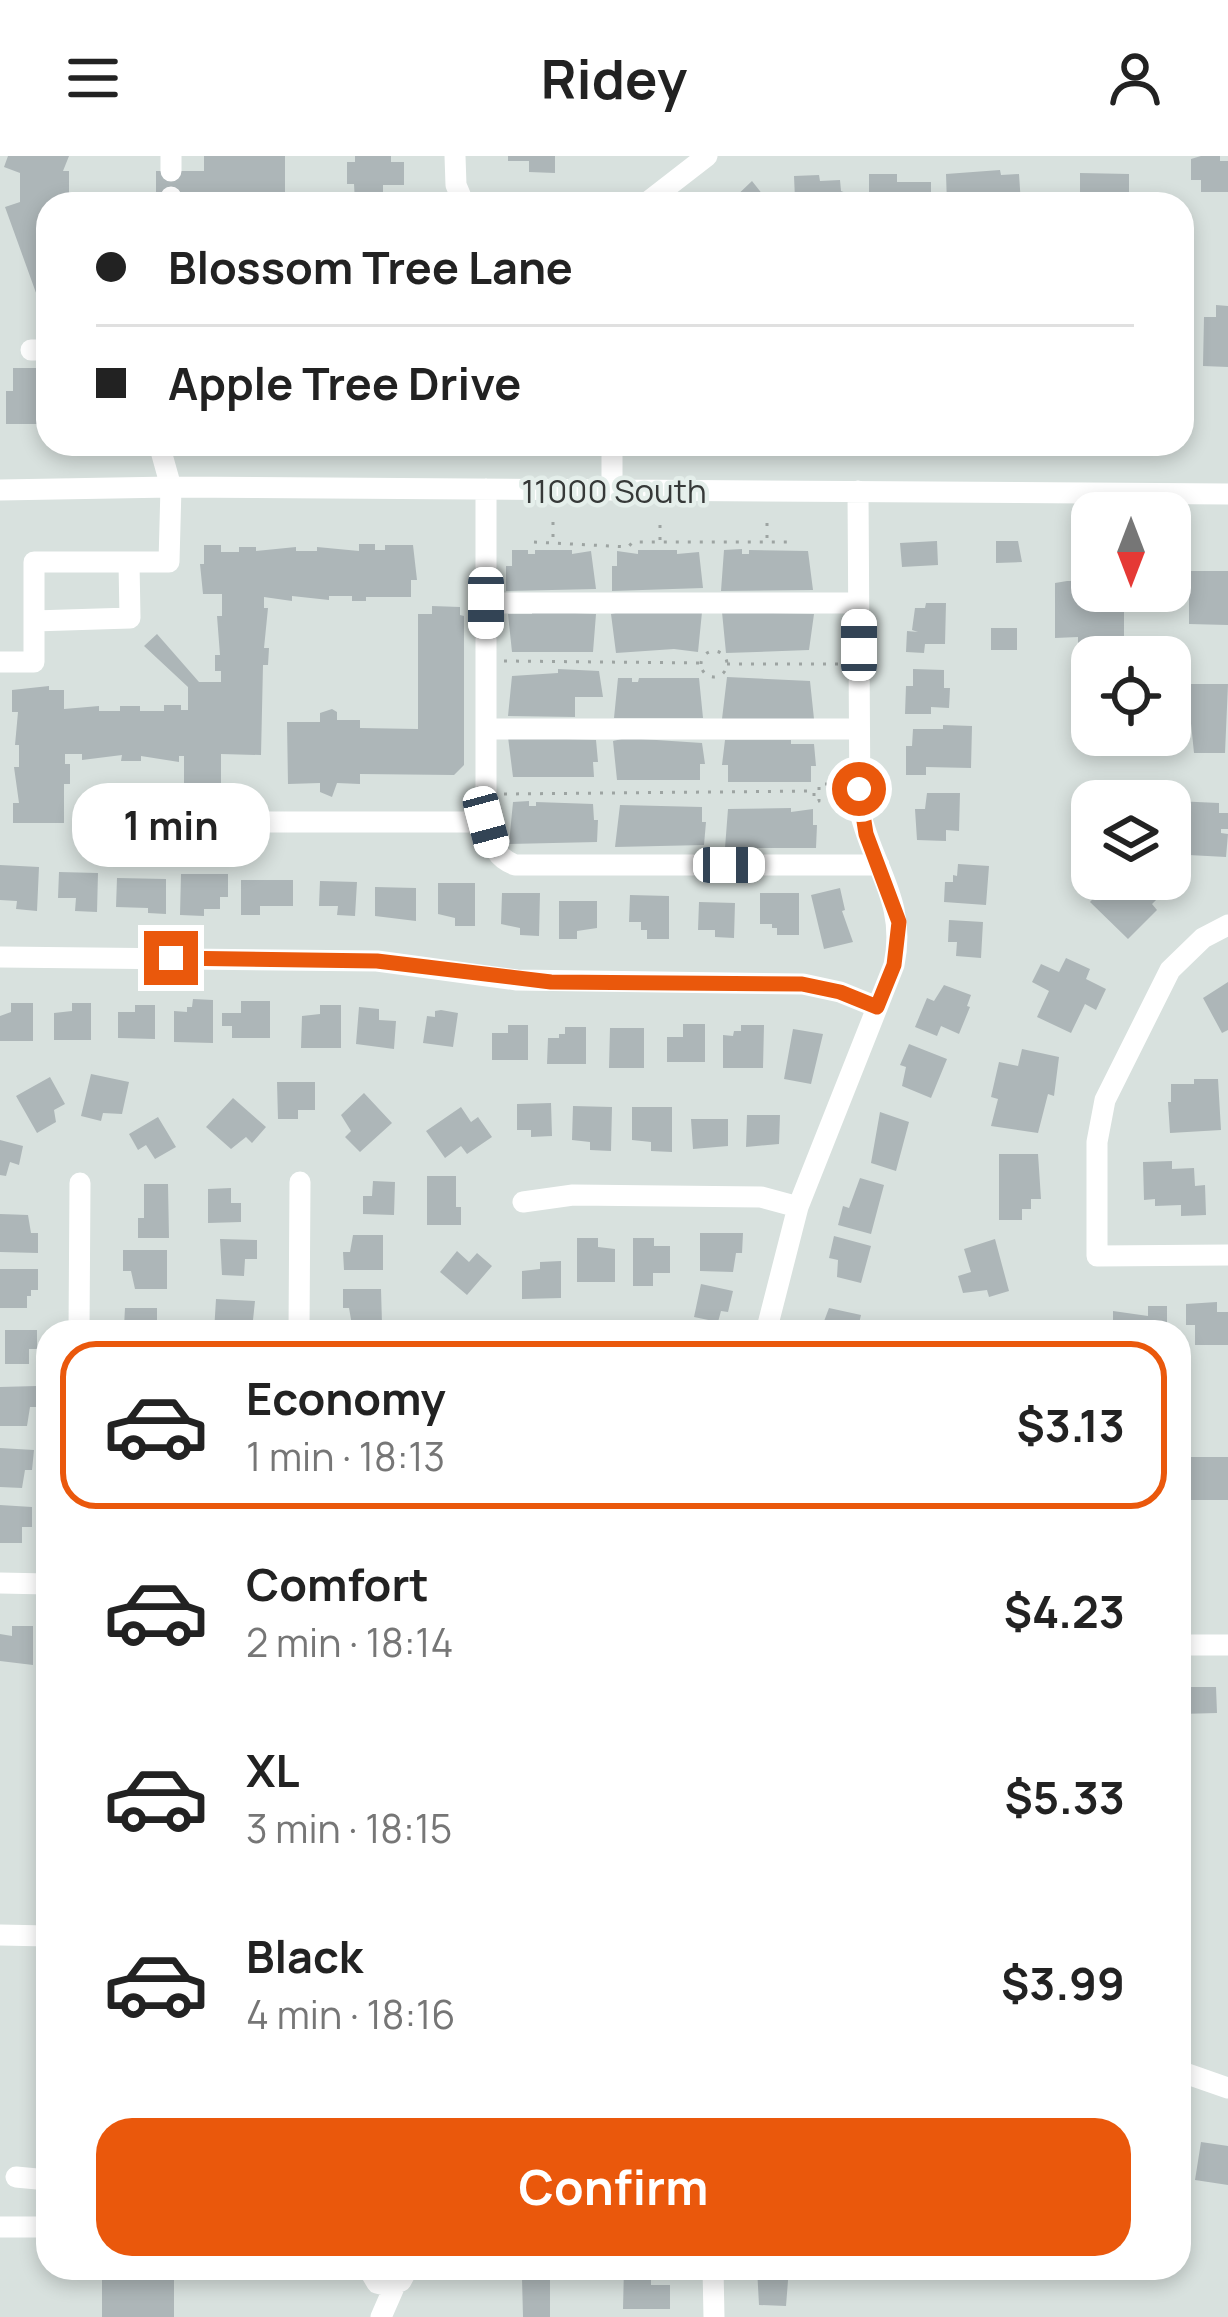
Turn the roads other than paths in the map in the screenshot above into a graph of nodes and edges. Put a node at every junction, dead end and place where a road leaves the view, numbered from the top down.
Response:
1 (455, 156) edge
2 (695, 160) edge
3 (459, 192) edge
4 (659, 192) edge
5 (162, 456) edge
6 (612, 456) edge
7 (171, 487) junction
8 (485, 489) junction
9 (0, 490) edge
10 (612, 490) junction
11 (858, 491) junction
12 (1228, 494) edge
13 (129, 562) junction
14 (486, 603) junction
15 (858, 603) junction
16 (34, 621) junction
17 (0, 662) edge
18 (486, 729) junction
19 (859, 729) junction
20 (236, 821) dead end
21 (486, 822) junction
22 (879, 865) junction
23 (1228, 925) edge
24 (0, 957) edge
25 (877, 1007) junction
26 (300, 1182) dead end
27 (80, 1183) dead end
28 (523, 1202) dead end
29 (798, 1207) junction
30 (1228, 1255) edge
31 (79, 1320) edge
32 (299, 1320) edge
33 (769, 1320) edge
34 (0, 1583) edge
35 (36, 1584) edge
36 (1191, 1646) edge
37 (1228, 1646) edge
38 (0, 1935) edge
39 (36, 1936) edge
40 (1191, 2075) edge
41 (1228, 2088) edge
42 (16, 2177) dead end
43 (36, 2179) edge
44 (0, 2227) edge
45 (36, 2228) edge
46 (399, 2280) edge
47 (713, 2280) edge
48 (381, 2317) edge
49 (713, 2317) edge

1 - 3 street
2 - 4 street
5 - 7 street
6 - 10 street
7 - 8 street, 11000 South
7 - 9 street, 11000 South
7 - 13 street
8 - 10 street, 11000 South
8 - 14 street
10 - 11 street, 11000 South
11 - 12 street, 11000 South
11 - 15 street
13 - 16 street
13 - 16 street
14 - 15 street
14 - 18 street
15 - 19 street
16 - 17 street
18 - 19 street
18 - 21 street
19 - 22 street
20 - 21 street
21 - 22 street
22 - 25 street
23 - 30 street
24 - 25 street
25 - 29 street
26 - 32 street
27 - 31 street
28 - 29 street
29 - 33 street
34 - 35 street
36 - 37 street
38 - 39 street
40 - 41 street
42 - 43 street
44 - 45 street
46 - 48 street
47 - 49 street

